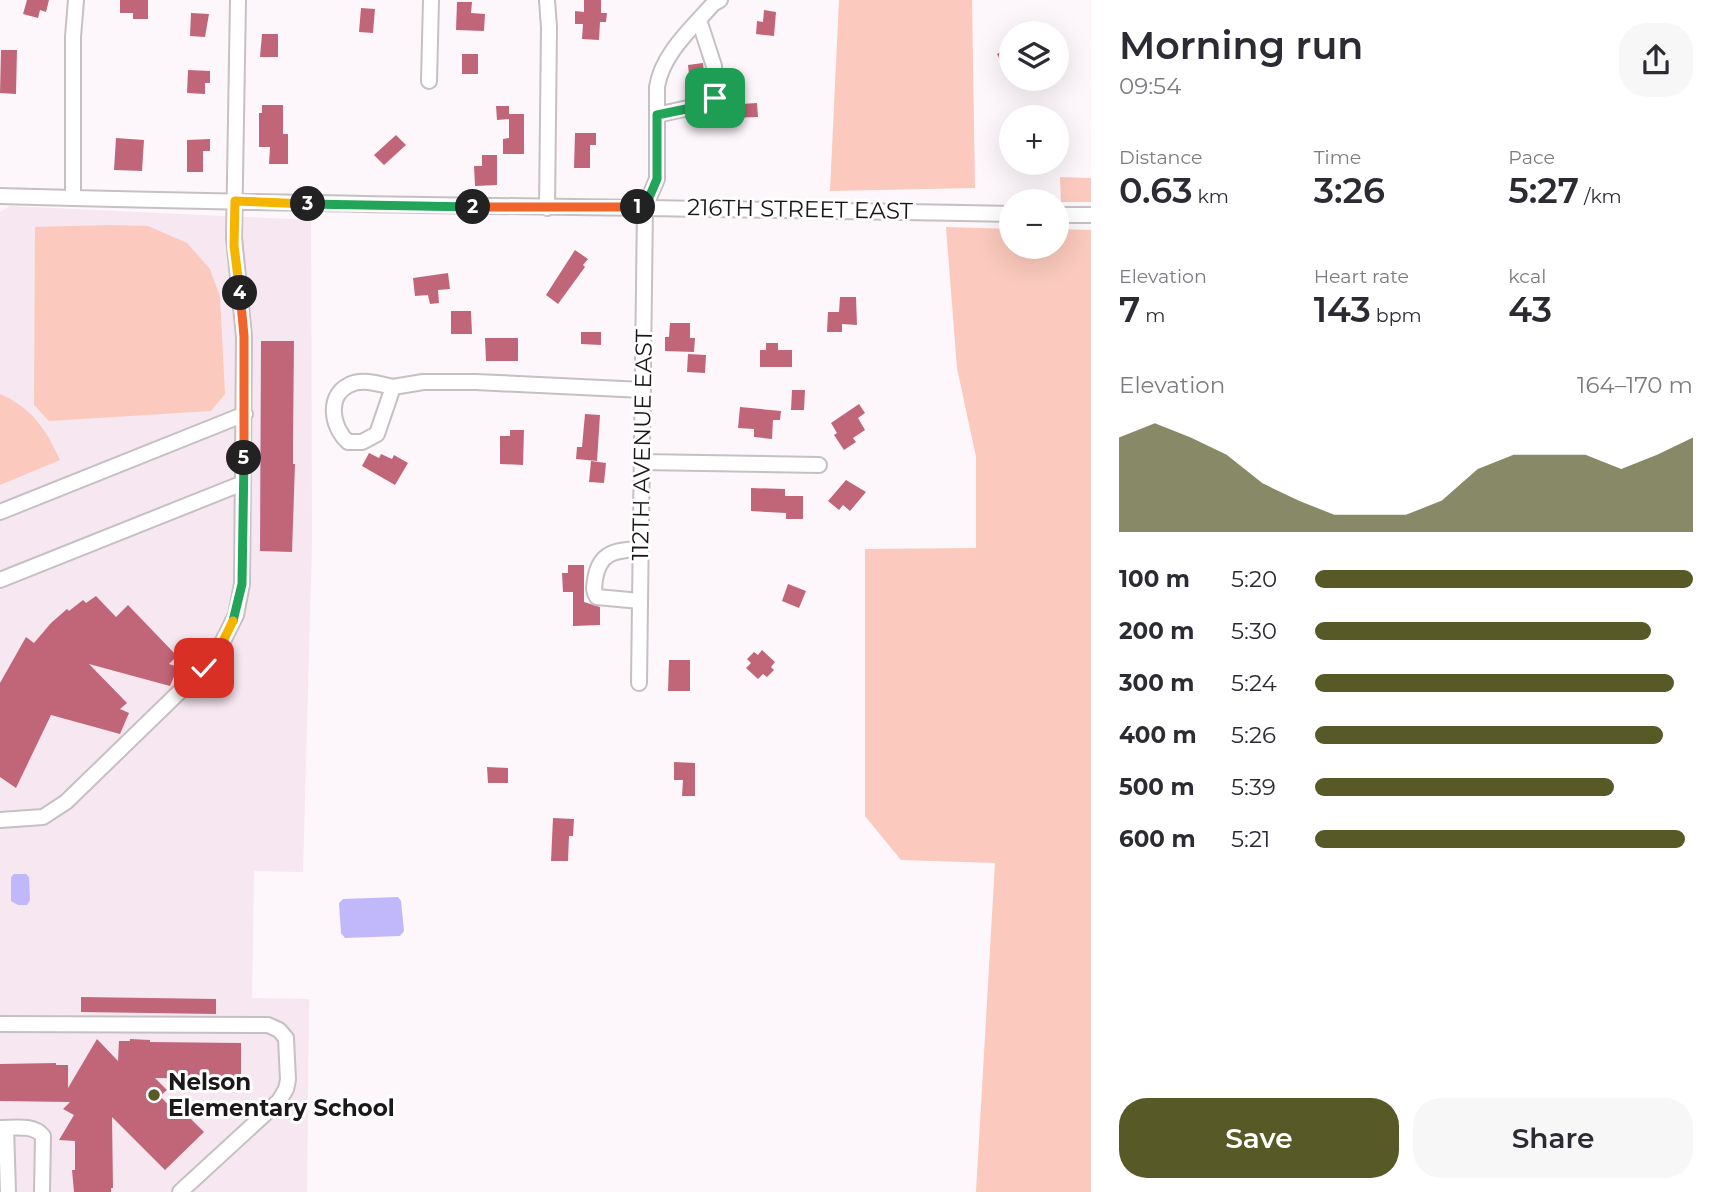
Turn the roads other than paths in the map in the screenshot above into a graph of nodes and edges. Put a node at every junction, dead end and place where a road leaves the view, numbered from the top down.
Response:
1 (76, 0) edge
2 (238, 0) edge
3 (431, 0) edge
4 (547, 0) edge
5 (720, 0) edge
6 (699, 20) junction
7 (429, 81) dead end
8 (657, 115) junction
9 (0, 196) edge
10 (73, 198) junction
11 (235, 201) junction
12 (645, 207) junction
13 (547, 208) junction
14 (999, 214) edge
15 (1069, 215) edge
16 (1091, 215) edge
17 (393, 387) junction
18 (643, 390) junction
19 (244, 414) junction
20 (642, 462) junction
21 (819, 465) dead end
22 (243, 483) junction
23 (0, 512) edge
24 (641, 549) junction
25 (0, 580) edge
26 (640, 601) junction
27 (639, 683) dead end
28 (0, 820) edge
29 (0, 1024) edge
30 (3, 1128) edge
31 (8, 1192) edge
32 (43, 1192) edge
33 (180, 1192) edge

1 - 10 street
2 - 11 street
3 - 7 street
4 - 13 street
5 - 6 street, 112TH AVENUE EAST
6 - 8 street, 112TH AVENUE EAST
6 - 8 street
8 - 12 street, 112TH AVENUE EAST
9 - 10 street, 216TH STREET EAST
10 - 11 street, 216TH STREET EAST
11 - 13 street, 216TH STREET EAST
11 - 19 street
12 - 13 street, 216TH STREET EAST
12 - 14 street, 216TH STREET EAST
12 - 18 street, 112TH AVENUE EAST
15 - 16 street
17 - 17 street
17 - 18 street
18 - 20 street, 112TH AVENUE EAST
19 - 22 street
19 - 23 street
20 - 21 street
20 - 24 street, 112TH AVENUE EAST
22 - 25 street
22 - 28 street
24 - 26 street, 112TH AVENUE EAST
24 - 26 street
26 - 27 street, 112TH AVENUE EAST
29 - 33 street
30 - 31 street
30 - 32 street

